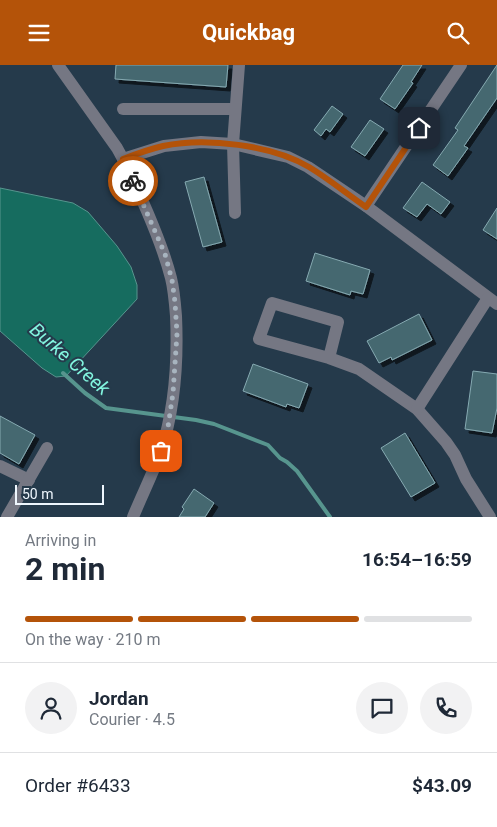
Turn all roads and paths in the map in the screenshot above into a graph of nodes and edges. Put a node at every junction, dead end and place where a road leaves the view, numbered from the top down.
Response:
1 (58, 65) edge
2 (239, 65) edge
3 (461, 65) edge
4 (123, 109) dead end
5 (235, 109) junction
6 (233, 144) junction
7 (123, 159) junction
8 (366, 207) junction
9 (235, 213) dead end
10 (493, 301) edge
11 (328, 358) junction
12 (417, 409) junction
13 (47, 448) dead end
14 (0, 466) edge
15 (29, 480) junction
16 (0, 514) edge
17 (132, 516) edge
18 (6, 517) edge
19 (490, 517) edge

1 - 7 street
2 - 5 street
3 - 8 street
4 - 5 street
5 - 6 street
6 - 7 street
6 - 8 street
6 - 9 street
7 - 17 street
8 - 10 street
10 - 12 street
11 - 11 street
11 - 12 street
12 - 19 street
13 - 15 street
14 - 15 street
15 - 18 street
16 - 18 street

